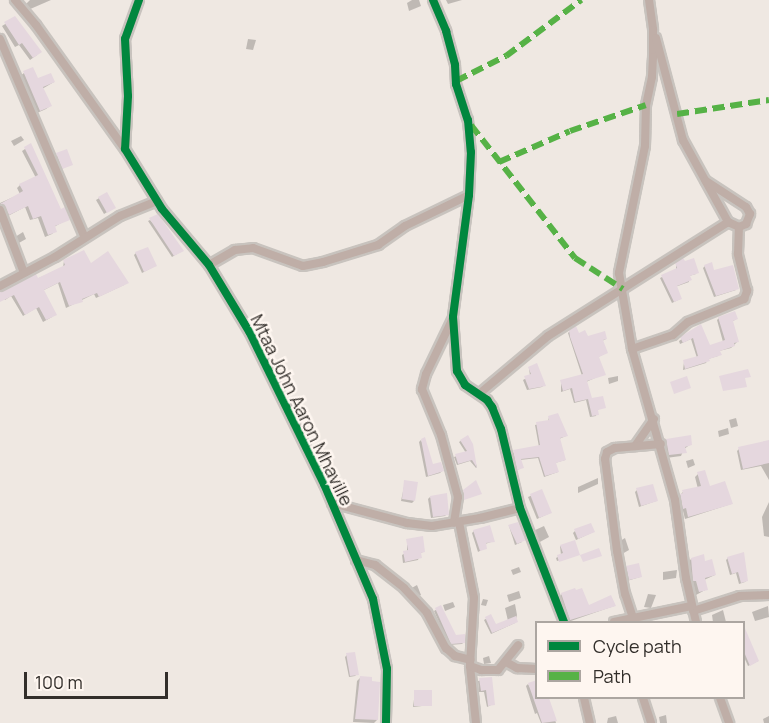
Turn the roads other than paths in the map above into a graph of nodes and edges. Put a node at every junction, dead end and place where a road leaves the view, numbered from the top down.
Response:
1 (15, 0) edge
2 (139, 0) edge
3 (433, 0) edge
4 (649, 0) edge
5 (654, 30) junction
6 (0, 39) edge
7 (125, 149) junction
8 (706, 181) junction
9 (469, 195) junction
10 (157, 201) junction
11 (0, 210) edge
12 (728, 222) junction
13 (739, 227) junction
14 (85, 238) junction
15 (209, 265) junction
16 (24, 273) junction
17 (0, 286) edge
18 (622, 288) junction
19 (453, 318) junction
20 (632, 349) junction
21 (479, 394) junction
22 (654, 419) junction
23 (661, 444) junction
24 (635, 446) junction
25 (332, 503) junction
26 (520, 508) junction
27 (456, 523) junction
28 (356, 560) junction
29 (769, 595) edge
30 (692, 608) junction
31 (628, 620) edge
32 (564, 621) edge
33 (696, 621) edge
34 (518, 645) dead end
35 (506, 662) junction
36 (470, 663) junction
37 (535, 669) edge
38 (584, 699) edge
39 (643, 699) edge
40 (720, 699) edge
41 (386, 723) edge
42 (476, 723) edge
43 (590, 723) edge
44 (651, 723) edge
45 (729, 723) edge

1 - 7 street, Mtaa John Aaron Mhaville
2 - 7 street
3 - 9 street
4 - 5 street
5 - 8 street
5 - 18 street
6 - 14 street
7 - 10 street, Mtaa John Aaron Mhaville
8 - 12 street
8 - 13 street
9 - 15 street
9 - 19 street
10 - 14 street
10 - 15 street, Mtaa John Aaron Mhaville
11 - 16 street
12 - 13 street
12 - 18 street
13 - 20 street
14 - 16 street
15 - 25 street, Mtaa John Aaron Mhaville
16 - 17 street
18 - 20 street
18 - 21 street
19 - 21 street
19 - 27 street
20 - 22 street
21 - 26 street
22 - 23 street
22 - 24 street
23 - 24 street
23 - 30 street
24 - 31 street
25 - 27 street
25 - 28 street, Mtaa John Aaron Mhaville
26 - 27 street
26 - 32 street
27 - 36 street
28 - 36 street
28 - 41 street, Mtaa John Aaron Mhaville
29 - 30 street
30 - 31 street
30 - 33 street
34 - 35 street
35 - 36 street
35 - 37 street
36 - 42 street
38 - 43 street
39 - 44 street
40 - 45 street

